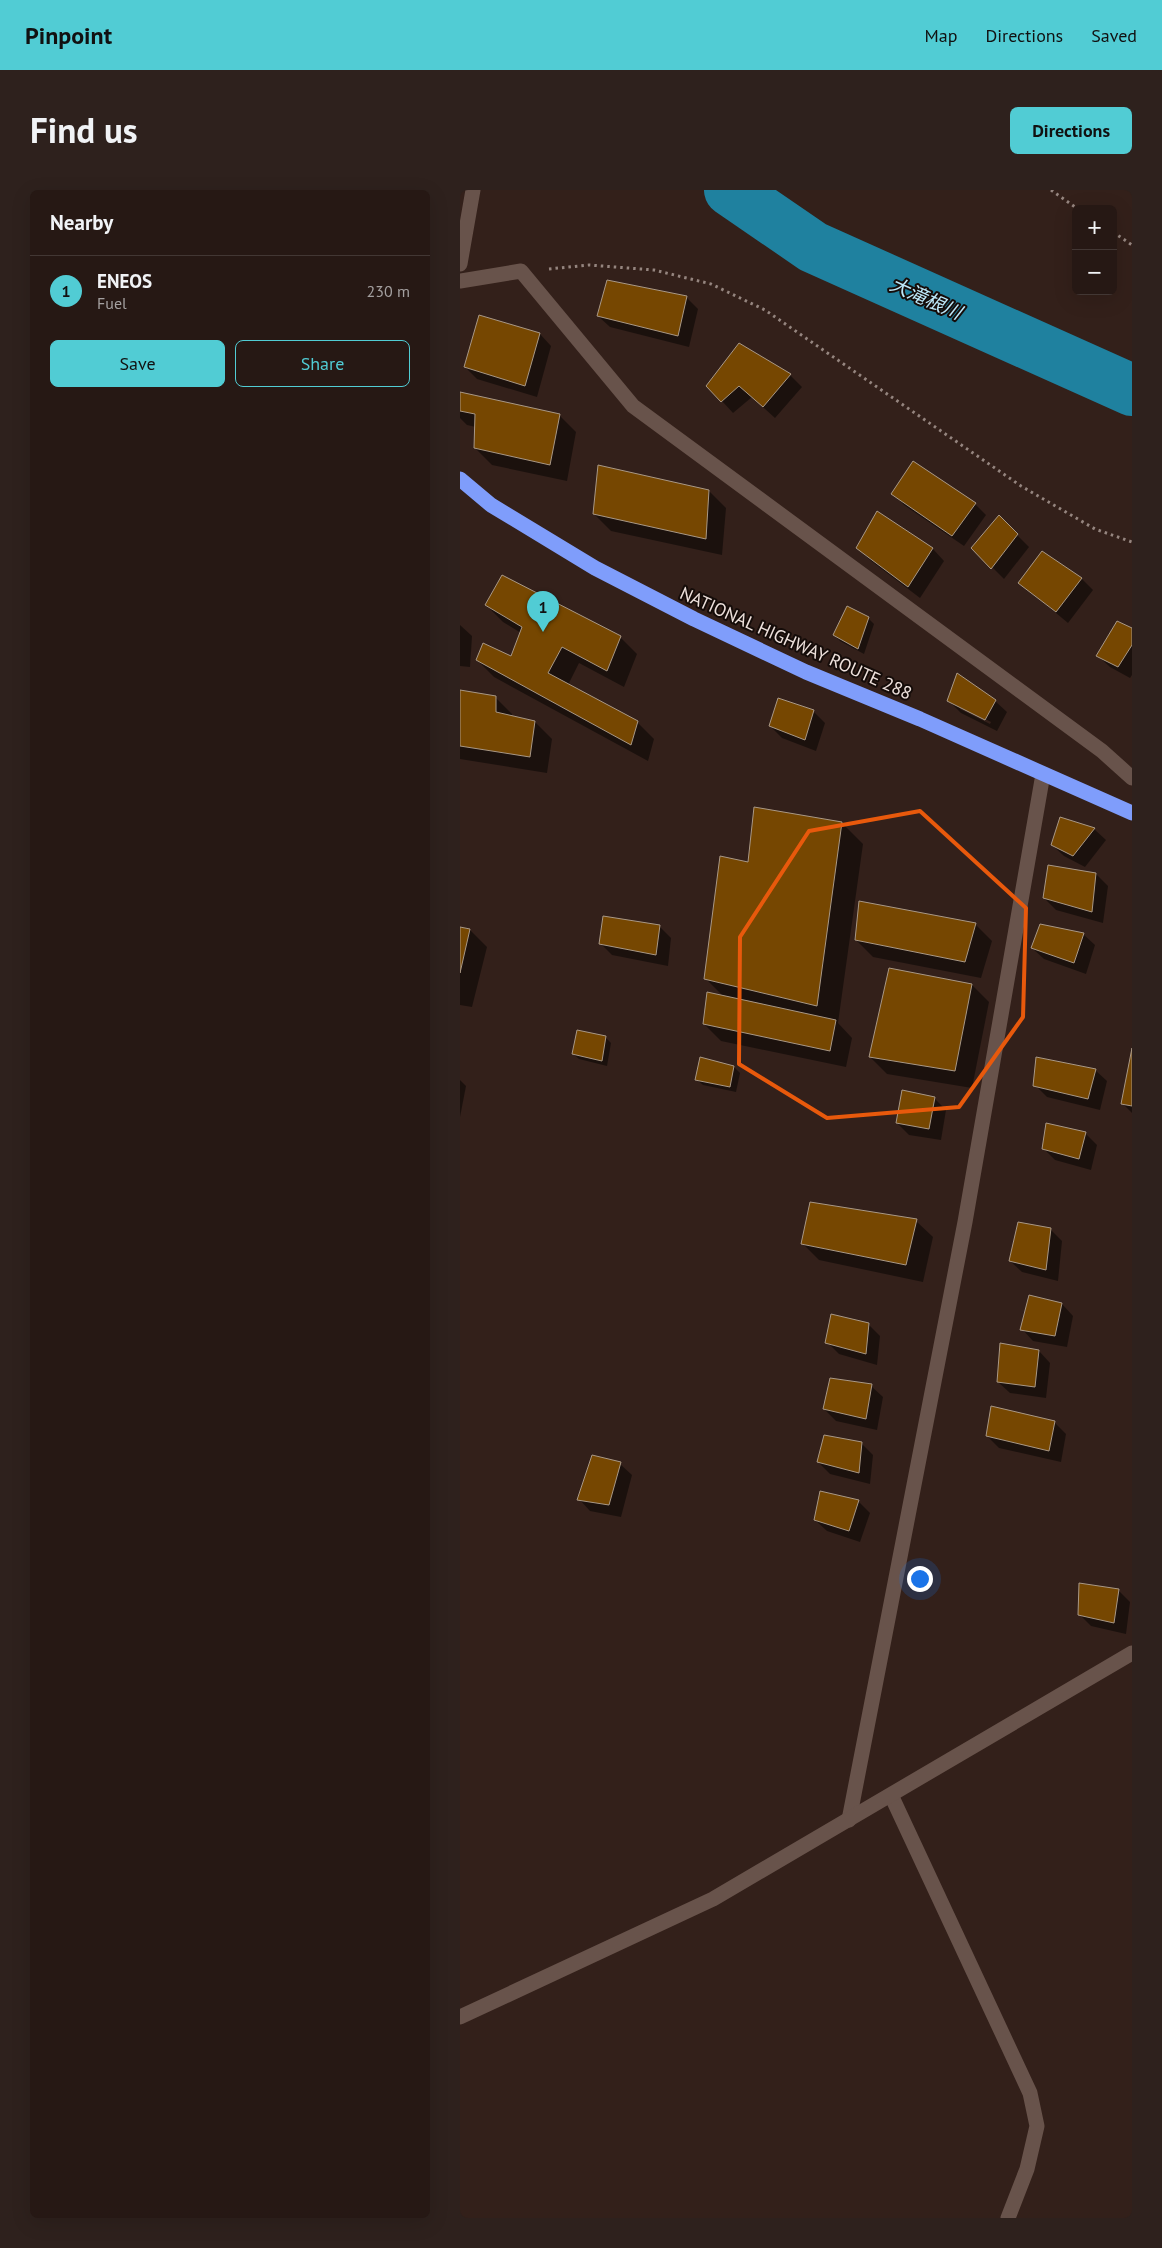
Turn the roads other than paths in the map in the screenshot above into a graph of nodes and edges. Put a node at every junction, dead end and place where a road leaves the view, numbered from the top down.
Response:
1 (473, 190) edge
2 (460, 264) edge
3 (460, 281) edge
4 (460, 479) edge
5 (1043, 774) junction
6 (1132, 778) edge
7 (1132, 813) edge
8 (1132, 1653) edge
9 (891, 1795) junction
10 (849, 1820) junction
11 (460, 2017) edge
12 (1008, 2218) edge

1 - 2 street
3 - 6 street
4 - 5 highway, NATIONAL HIGHWAY ROUTE 288
5 - 7 highway, NATIONAL HIGHWAY ROUTE 288
5 - 10 street
8 - 9 street
9 - 10 street
9 - 12 street
10 - 11 street

